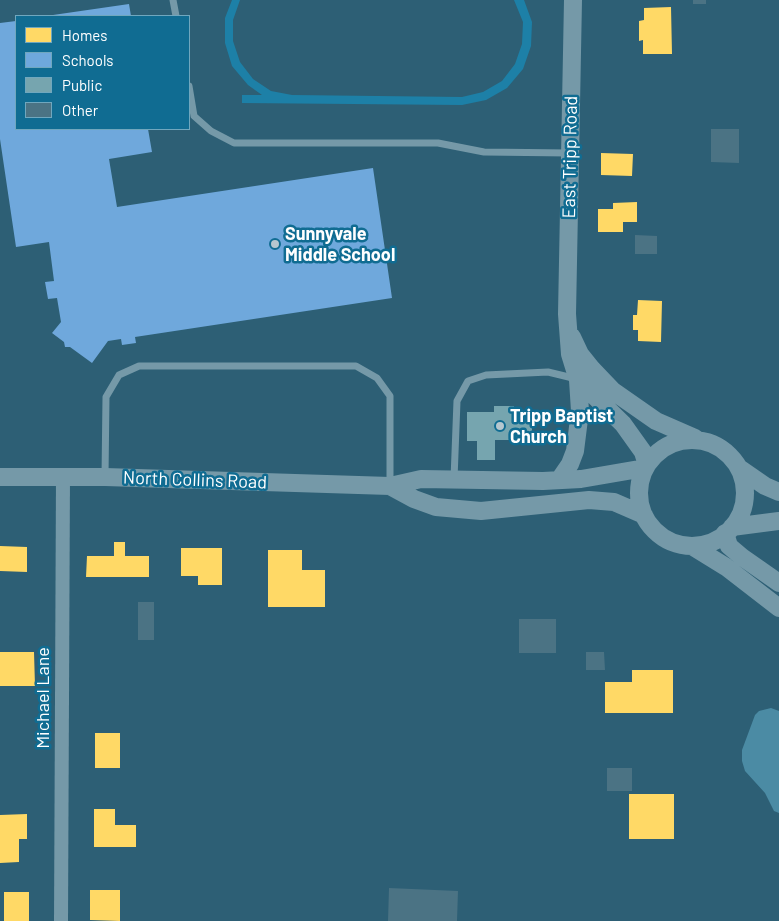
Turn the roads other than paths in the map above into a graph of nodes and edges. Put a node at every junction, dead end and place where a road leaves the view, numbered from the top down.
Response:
1 (172, 0) edge
2 (573, 0) edge
3 (176, 15) edge
4 (190, 92) edge
5 (571, 153) junction
6 (567, 314) junction
7 (578, 380) junction
8 (700, 440) junction
9 (646, 466) junction
10 (739, 468) junction
11 (63, 476) junction
12 (0, 477) edge
13 (105, 477) junction
14 (454, 480) junction
15 (559, 480) junction
16 (390, 486) junction
17 (779, 492) edge
18 (644, 515) junction
19 (779, 521) edge
20 (728, 530) junction
21 (692, 546) junction
22 (779, 582) edge
23 (779, 608) edge
24 (61, 921) edge

1 - 3 lane
2 - 5 street, East Tripp Road
4 - 5 lane
5 - 6 street, East Tripp Road
6 - 7 street, East Tripp Road
6 - 8 street, East Tripp Road
7 - 9 street, East Tripp Road
7 - 14 lane
7 - 15 street
8 - 9 street
8 - 10 street
9 - 15 street, North Collins Road
9 - 18 street
10 - 17 street
10 - 20 street
11 - 12 street, North Collins Road
11 - 13 street, North Collins Road
11 - 24 street, Michael Lane
13 - 16 street, North Collins Road
13 - 16 lane
14 - 15 street, North Collins Road
14 - 16 street, North Collins Road
16 - 18 street, North Collins Road
18 - 21 street
19 - 20 street
20 - 21 street
20 - 22 street
21 - 23 street

